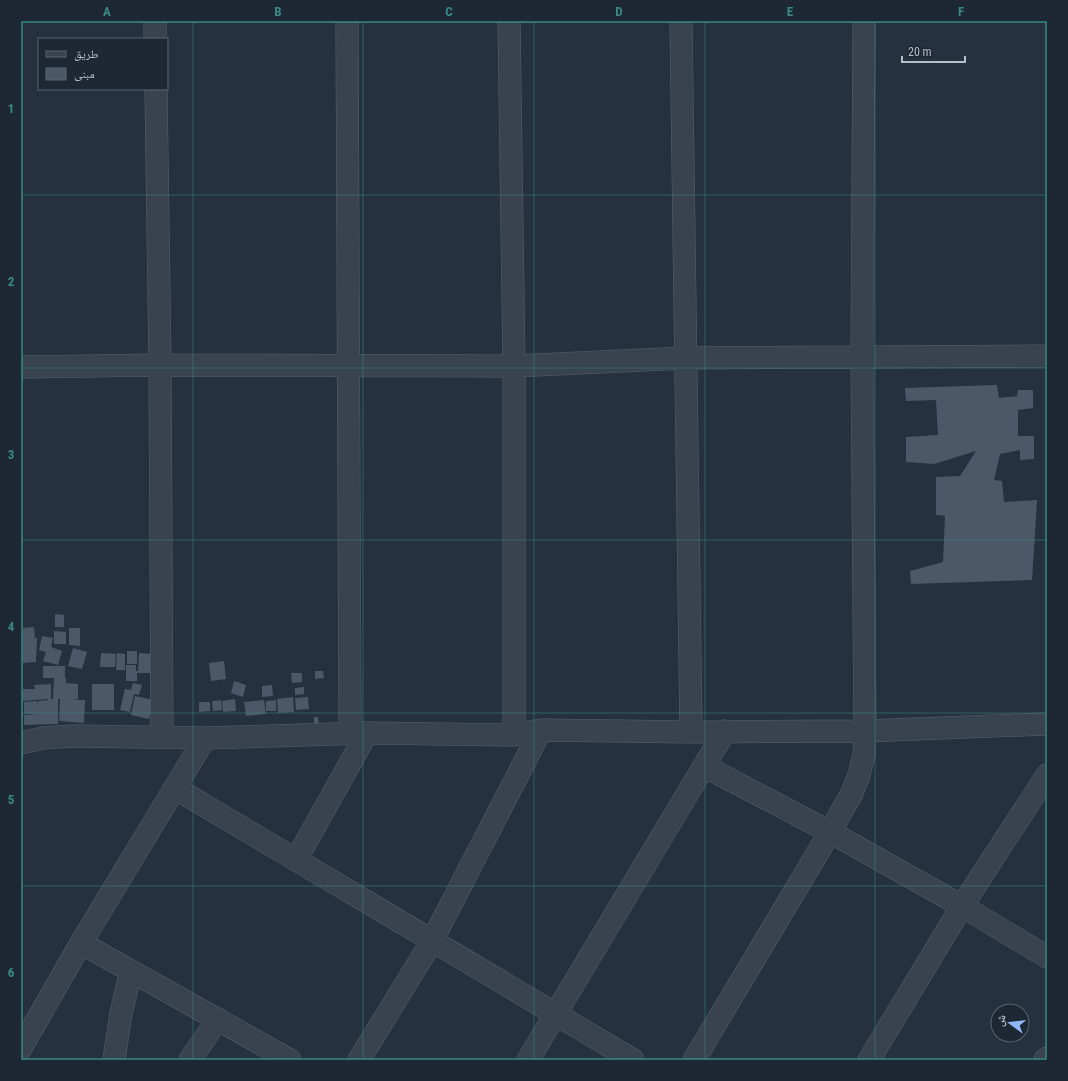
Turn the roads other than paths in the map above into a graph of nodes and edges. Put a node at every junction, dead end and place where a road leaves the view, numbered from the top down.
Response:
1 (155, 21) edge
2 (347, 21) edge
3 (509, 21) edge
4 (680, 21) edge
5 (864, 21) edge
6 (155, 38) edge
7 (156, 90) edge
8 (1047, 356) edge
9 (862, 357) junction
10 (686, 358) junction
11 (160, 365) junction
12 (348, 366) junction
13 (514, 366) junction
14 (21, 367) edge
15 (1047, 724) edge
16 (541, 730) junction
17 (725, 731) junction
18 (865, 731) junction
19 (691, 732) junction
20 (359, 733) junction
21 (514, 734) junction
22 (162, 737) junction
23 (205, 738) junction
24 (21, 743) edge
25 (704, 766) junction
26 (1047, 775) edge
27 (175, 788) junction
28 (830, 832) junction
29 (296, 860) junction
30 (962, 906) junction
31 (432, 941) junction
32 (81, 942) junction
33 (1047, 957) edge
34 (131, 971) junction
35 (555, 1014) junction
36 (218, 1019) junction
37 (21, 1048) edge
38 (114, 1060) edge
39 (190, 1060) edge
40 (290, 1060) edge
41 (358, 1060) edge
42 (528, 1060) edge
43 (633, 1060) edge
44 (694, 1060) edge
45 (869, 1060) edge

1 - 6 street
2 - 12 street
3 - 13 street
4 - 10 street
5 - 9 street
7 - 11 street
8 - 9 street
9 - 10 street
9 - 18 street
10 - 13 street
10 - 19 street
11 - 12 street
11 - 14 street
11 - 22 street
12 - 13 street
12 - 20 street
13 - 21 street
15 - 18 street
16 - 19 street
16 - 21 street
16 - 31 street
17 - 18 street
17 - 19 street
17 - 25 street
18 - 28 street
20 - 21 street
20 - 23 street
20 - 29 street
22 - 23 street
22 - 24 street
23 - 27 street
25 - 28 street
25 - 35 street
26 - 30 street
27 - 29 street
27 - 32 street
28 - 30 street
28 - 44 street
29 - 31 street
30 - 33 street
30 - 45 street
31 - 35 street
31 - 41 street
32 - 34 street
32 - 37 street
34 - 36 street
34 - 38 street
35 - 42 street
35 - 43 street
36 - 39 street
36 - 40 street

